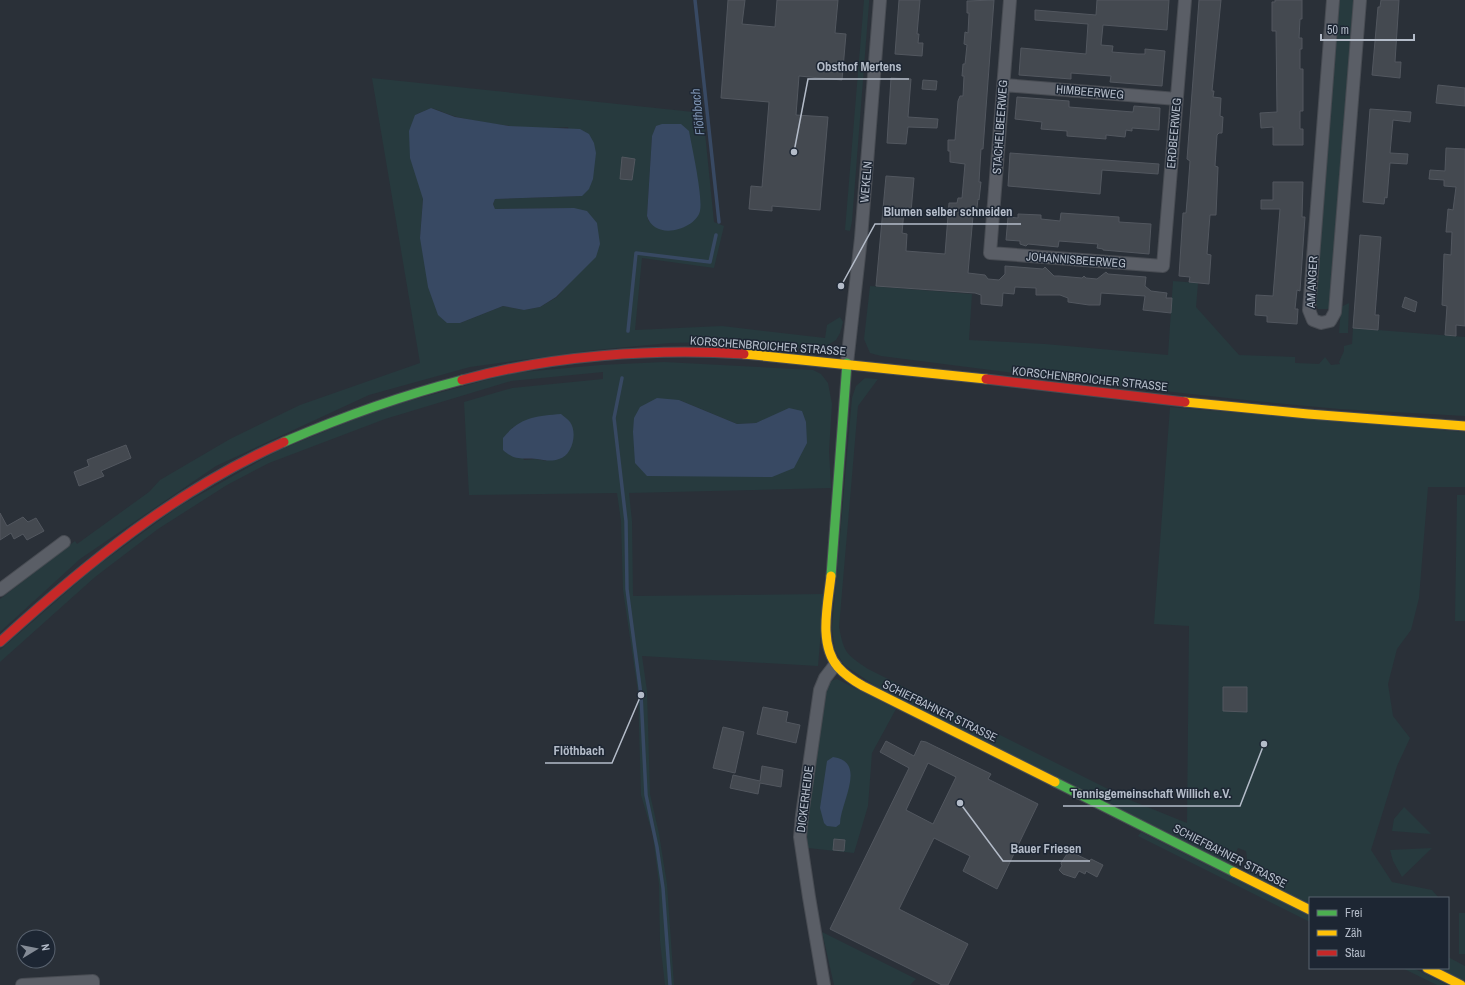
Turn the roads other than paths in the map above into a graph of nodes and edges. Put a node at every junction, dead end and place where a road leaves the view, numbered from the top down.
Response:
1 (880, 0) edge
2 (1010, 0) edge
3 (1185, 0) edge
4 (1333, 0) edge
5 (1360, 0) edge
6 (1004, 85) junction
7 (1177, 98) junction
8 (990, 253) joint
9 (1163, 266) joint
10 (847, 363) junction
11 (1465, 426) edge
12 (64, 542) dead end
13 (0, 590) edge
14 (0, 642) edge
15 (834, 665) junction
16 (1309, 909) edge
17 (1428, 969) edge
18 (22, 985) edge
19 (94, 985) edge
20 (824, 985) edge
21 (1461, 985) edge

1 - 10 street, WEKELN
2 - 6 street, STACHELBEERWEG
3 - 7 street, ERDBEERWEG
4 - 5 street, AM ANGER
6 - 7 street, HIMBEERWEG
6 - 8 street, STACHELBEERWEG
7 - 9 street, ERDBEERWEG
8 - 9 street, JOHANNISBEERWEG
10 - 11 main road, KORSCHENBROICHER STRASSE
10 - 14 main road, KORSCHENBROICHER STRASSE
10 - 15 main road
12 - 13 street
15 - 16 main road, SCHIEFBAHNER STRASSE
15 - 20 street, DICKERHEIDE
17 - 21 main road
18 - 19 street

